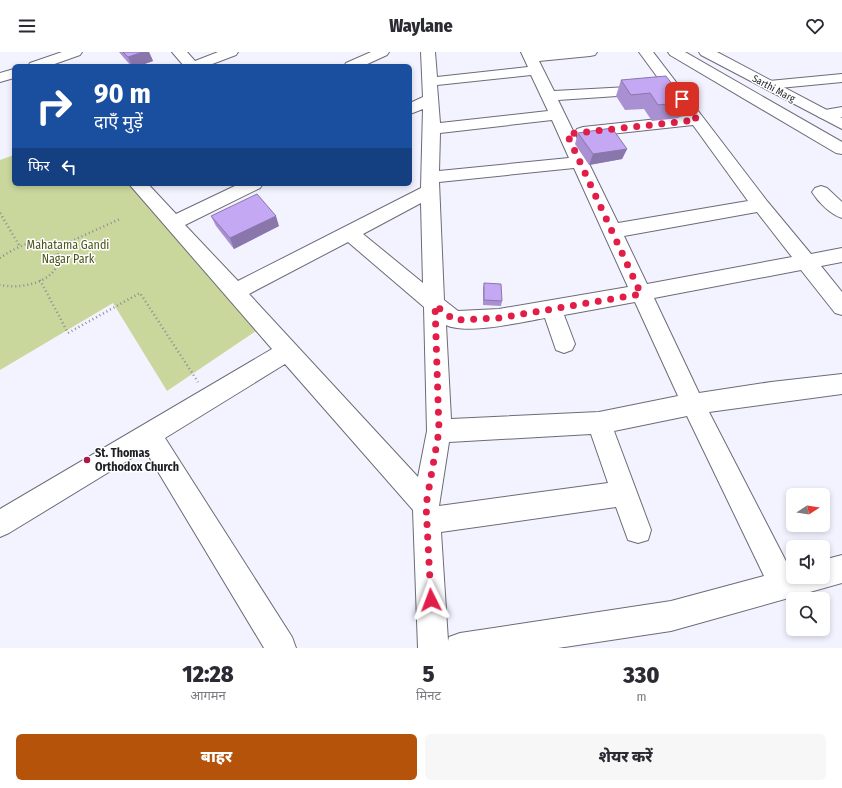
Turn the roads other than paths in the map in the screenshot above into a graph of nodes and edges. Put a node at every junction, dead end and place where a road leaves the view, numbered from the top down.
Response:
1 (75, 52) edge
2 (179, 52) edge
3 (231, 52) edge
4 (382, 52) edge
5 (428, 52) edge
6 (590, 52) edge
7 (646, 52) edge
8 (706, 52) edge
9 (680, 55) edge
10 (532, 60) edge
11 (41, 64) edge
12 (191, 64) edge
13 (198, 64) edge
14 (355, 64) edge
15 (12, 74) edge
16 (0, 78) edge
17 (842, 78) edge
18 (769, 85) junction
19 (674, 88) junction
20 (429, 91) junction
21 (549, 96) junction
22 (412, 107) edge
23 (842, 112) edge
24 (824, 114) junction
25 (557, 115) junction
26 (697, 120) junction
27 (842, 124) edge
28 (432, 130) junction
29 (567, 134) junction
30 (842, 149) edge
31 (580, 162) junction
32 (430, 184) junction
33 (140, 186) edge
34 (250, 186) edge
35 (822, 192) dead end
36 (761, 205) junction
37 (842, 212) edge
38 (173, 223) junction
39 (612, 231) junction
40 (350, 233) junction
41 (842, 255) edge
42 (806, 261) junction
43 (235, 292) junction
44 (641, 294) junction
45 (435, 305) junction
46 (842, 307) edge
47 (552, 308) junction
48 (564, 344) dead end
49 (288, 351) junction
50 (842, 384) edge
51 (693, 404) junction
52 (599, 423) junction
53 (439, 431) junction
54 (149, 434) junction
55 (625, 493) junction
56 (426, 513) junction
57 (0, 524) edge
58 (638, 530) dead end
59 (842, 569) edge
60 (830, 572) edge
61 (790, 584) edge
62 (783, 586) junction
63 (281, 648) edge
64 (433, 648) edge
65 (460, 648) edge

1 - 11 street
2 - 12 street
3 - 13 street
4 - 14 street
5 - 20 street
6 - 10 street
7 - 19 street
8 - 9 street
8 - 18 street, Sarthi Marg
9 - 30 street
10 - 20 street
10 - 21 street
15 - 16 street
17 - 18 street
18 - 24 street, Sarthi Marg
19 - 21 street
19 - 26 street
20 - 22 street
20 - 28 street
21 - 25 street
23 - 24 street
24 - 27 street, Sarthi Marg
25 - 28 street
25 - 29 street
26 - 29 street
26 - 36 street
28 - 32 street
29 - 31 street
31 - 32 street
31 - 39 street
32 - 40 street
32 - 45 street
33 - 38 street
34 - 38 street
35 - 37 street
36 - 39 street
36 - 42 street
38 - 43 street
39 - 44 street
40 - 43 street
40 - 45 street
41 - 42 street
42 - 44 street
42 - 46 street
43 - 49 street
44 - 47 street
44 - 51 street
45 - 47 street
45 - 53 street
47 - 48 street
49 - 54 street
49 - 56 street
50 - 51 street
51 - 52 street
51 - 62 street
52 - 53 street
52 - 55 street
53 - 56 street
54 - 57 street
54 - 63 street
55 - 56 street
55 - 58 street
56 - 64 street
59 - 60 street
61 - 62 street
62 - 65 street

